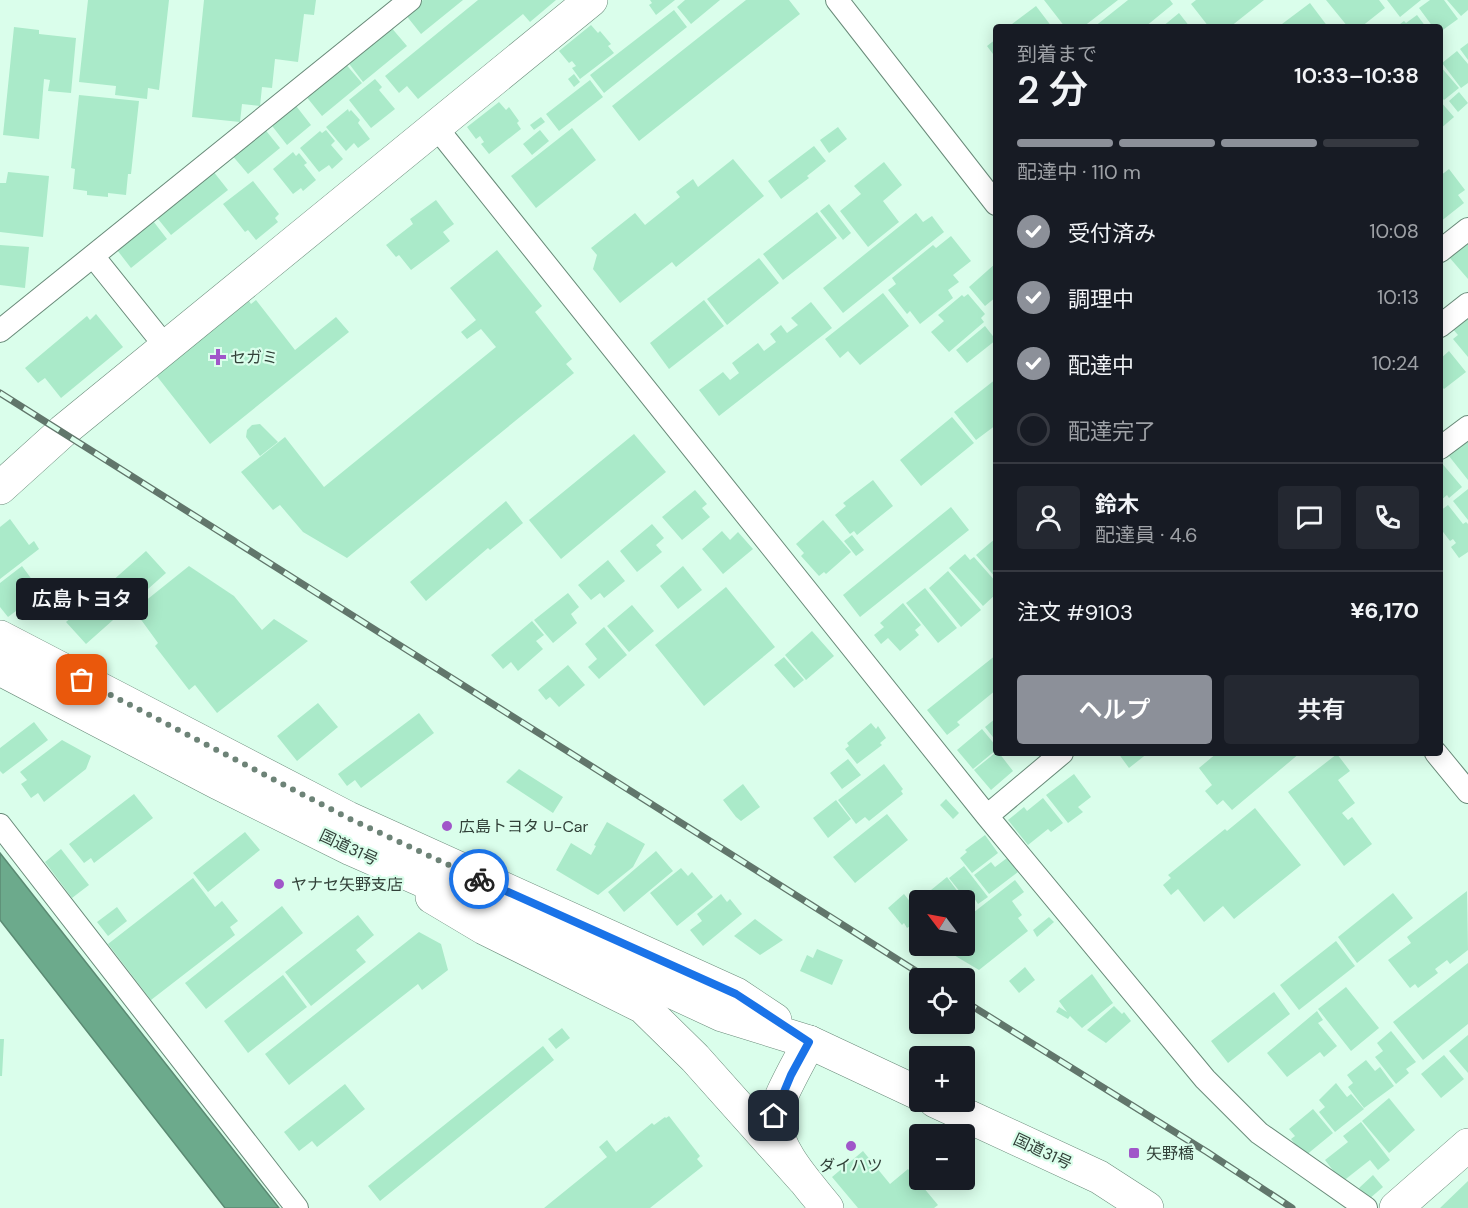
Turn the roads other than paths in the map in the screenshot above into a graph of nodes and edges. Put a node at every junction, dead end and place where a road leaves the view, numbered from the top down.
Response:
1 (410, 0) edge
2 (591, 0) edge
3 (837, 0) edge
4 (436, 126) junction
5 (993, 200) edge
6 (1468, 229) edge
7 (1443, 249) edge
8 (93, 256) junction
9 (1468, 304) edge
10 (1443, 324) edge
11 (0, 331) edge
12 (166, 347) junction
13 (1468, 427) edge
14 (1443, 446) edge
15 (0, 488) edge
16 (0, 637) edge
17 (0, 669) edge
18 (1058, 756) edge
19 (1438, 756) edge
20 (1468, 792) edge
21 (987, 816) junction
22 (0, 825) edge
23 (351, 849) junction
24 (809, 1042) junction
25 (909, 1089) edge
26 (959, 1112) edge
27 (1468, 1145) edge
28 (804, 1180) junction
29 (297, 1208) edge
30 (827, 1208) edge
31 (1147, 1208) edge
32 (1366, 1208) edge
33 (1396, 1208) edge

1 - 8 street
2 - 4 main road
3 - 5 street
4 - 12 main road
4 - 21 street
6 - 7 street
8 - 11 street
8 - 12 street
9 - 10 street
12 - 15 main road
13 - 14 street
16 - 24 main road, 国道31号
17 - 23 main road, 国道31号
18 - 21 street
19 - 20 street
21 - 32 street
22 - 29 street
23 - 24 main road, 国道31号
23 - 28 main road
24 - 25 main road, 国道31号
24 - 28 main road
26 - 31 main road, 国道31号
27 - 33 main road
28 - 30 main road

